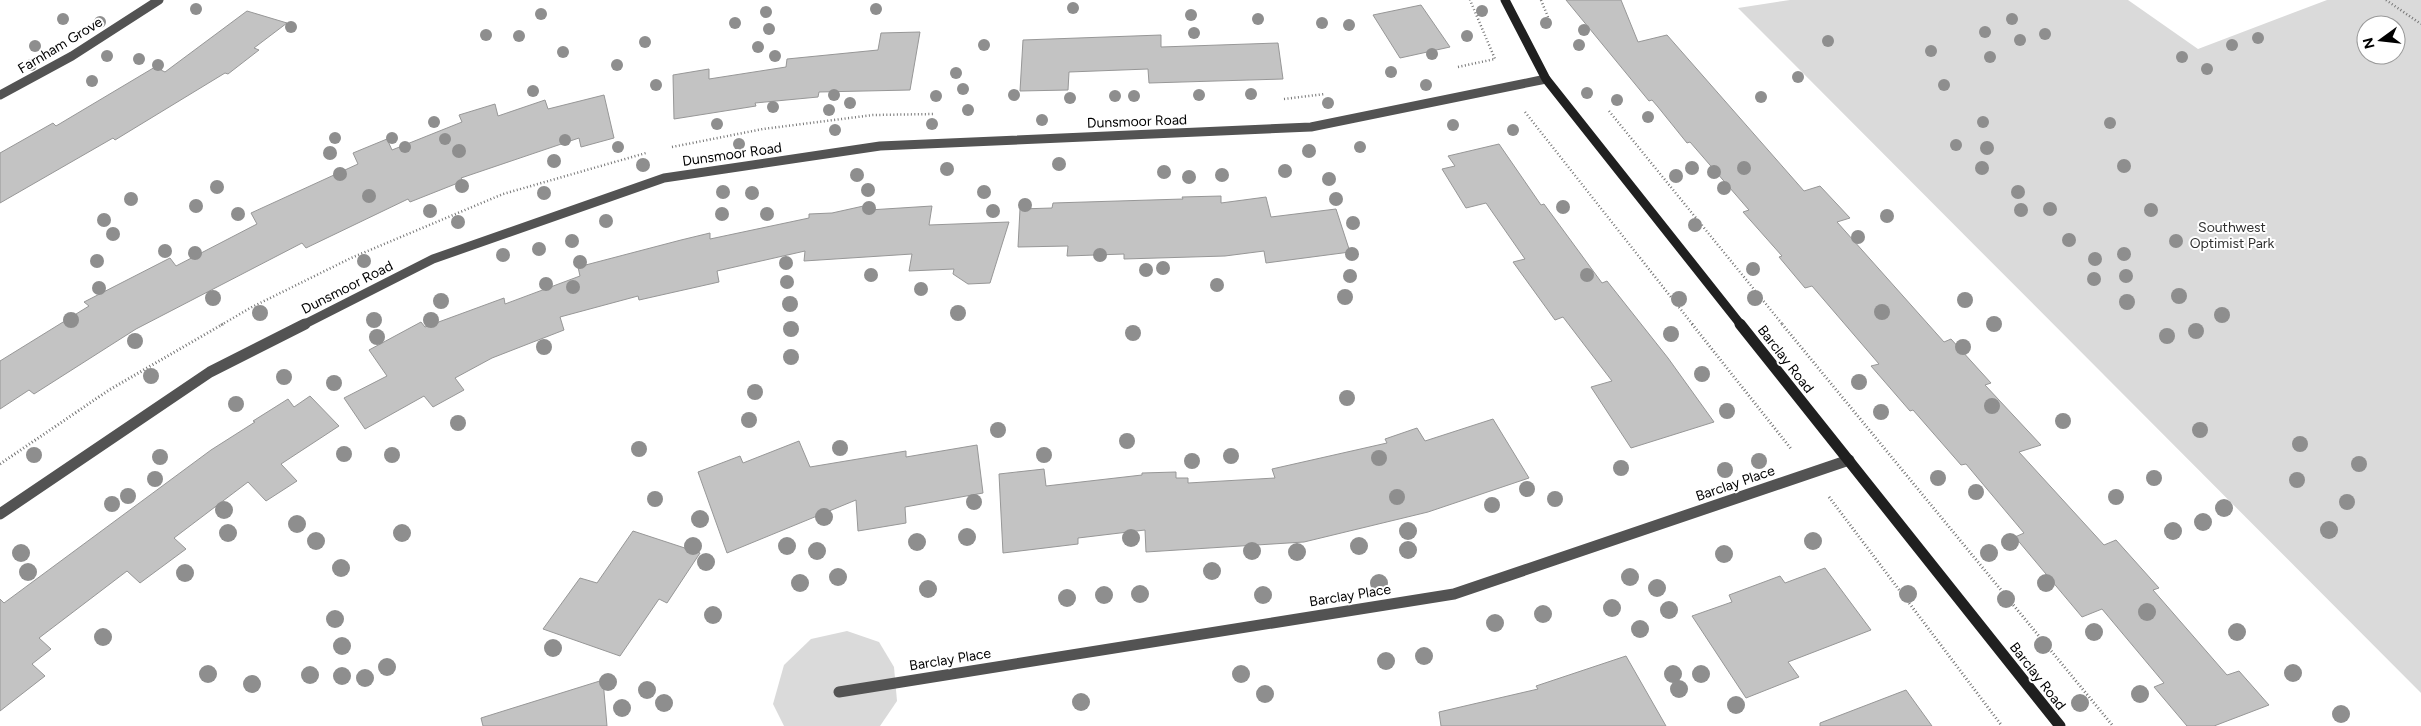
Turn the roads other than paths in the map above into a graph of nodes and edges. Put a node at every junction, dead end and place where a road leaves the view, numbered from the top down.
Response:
1 (159, 0) edge
2 (1505, 0) edge
3 (1546, 79) junction
4 (0, 95) edge
5 (1849, 460) junction
6 (0, 514) edge
7 (839, 692) dead end
8 (2060, 726) edge

1 - 4 street, Farnham Grove
2 - 3 street, Barclay Road
3 - 5 street, Barclay Road
3 - 6 street, Dunsmoor Road
5 - 7 street, Barclay Place
5 - 8 street, Barclay Road

